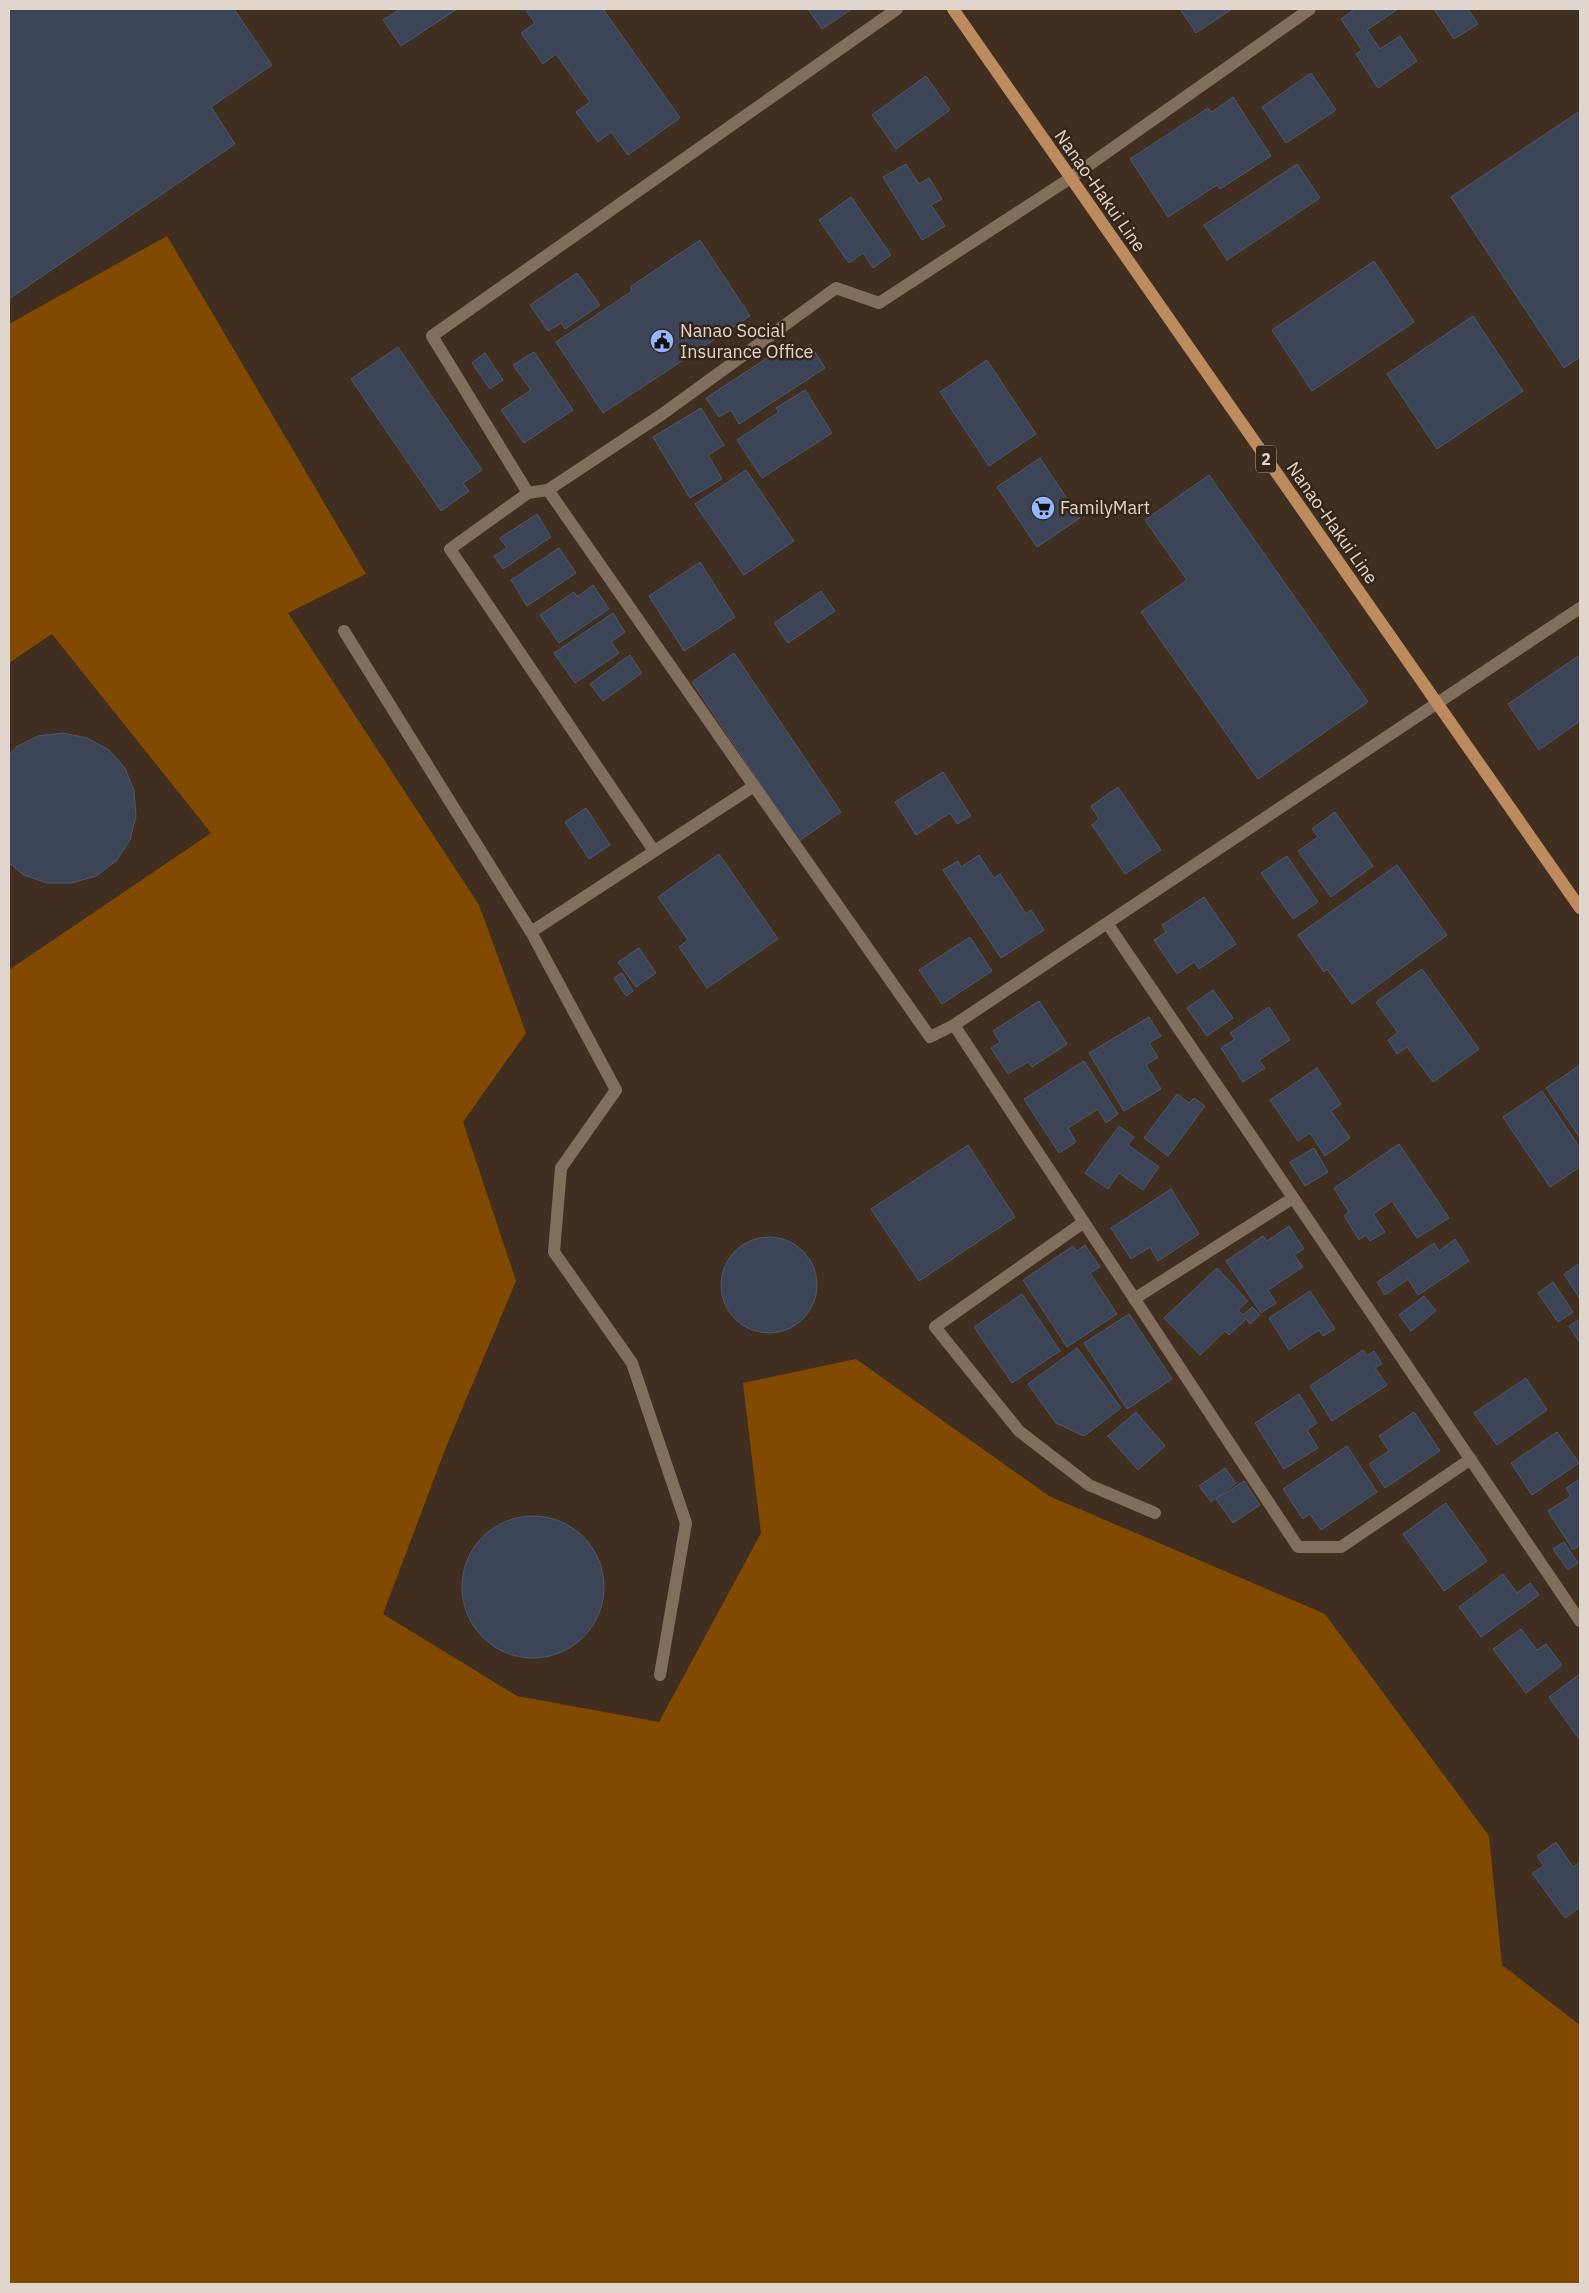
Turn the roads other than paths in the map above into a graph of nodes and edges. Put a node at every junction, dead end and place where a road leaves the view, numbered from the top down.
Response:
1 (897, 9) edge
2 (953, 9) edge
3 (1310, 9) edge
4 (1070, 179) junction
5 (548, 490) junction
6 (528, 492) junction
7 (1580, 608) edge
8 (344, 631) dead end
9 (1438, 704) junction
10 (754, 786) junction
11 (654, 851) junction
12 (1580, 908) edge
13 (1107, 923) junction
14 (531, 932) junction
15 (954, 1025) junction
16 (1294, 1198) junction
17 (1084, 1222) junction
18 (1134, 1299) junction
19 (1471, 1459) junction
20 (1155, 1513) dead end
21 (1580, 1621) edge
22 (660, 1675) dead end

1 - 6 street
2 - 4 main road, Nanao-Hakui Line / 2
3 - 4 street
4 - 5 street
4 - 9 main road, Nanao-Hakui Line / 2
5 - 6 street
5 - 10 street
6 - 11 street
7 - 9 street
8 - 14 street
9 - 12 main road, Nanao-Hakui Line / 2
9 - 13 street
10 - 11 street
10 - 15 street
11 - 14 street
13 - 15 street
13 - 16 street
14 - 22 street
15 - 17 street
16 - 18 street
16 - 19 street
17 - 18 street
17 - 20 street
18 - 19 street
19 - 21 street

